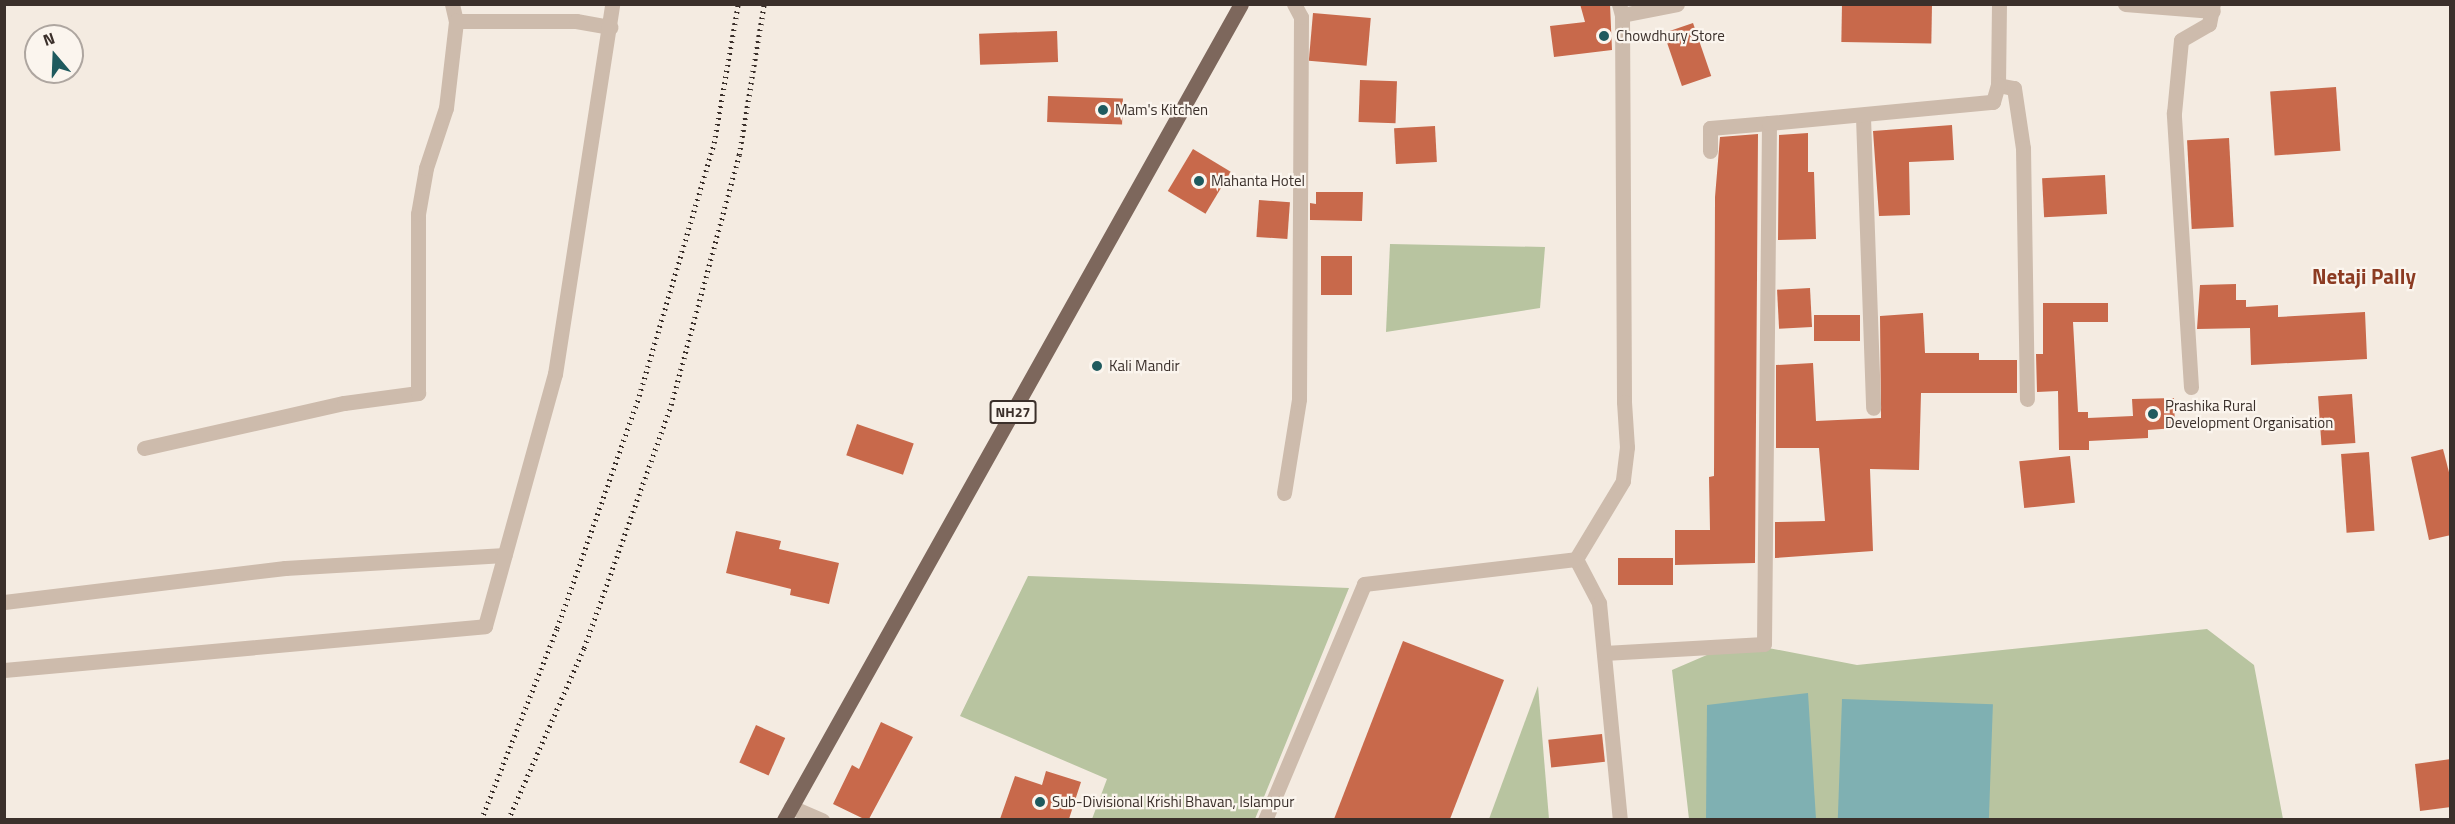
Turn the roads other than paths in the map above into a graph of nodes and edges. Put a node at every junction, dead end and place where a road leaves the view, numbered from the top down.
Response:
1 (452, 4) edge
2 (612, 4) edge
3 (1241, 4) edge
4 (1294, 4) edge
5 (1677, 4) edge
6 (1999, 4) edge
7 (2125, 4) edge
8 (2213, 8) edge
9 (1621, 10) edge
10 (456, 21) junction
11 (610, 27) junction
12 (1998, 84) junction
13 (1863, 117) junction
14 (1769, 123) junction
15 (1710, 151) dead end
16 (2191, 387) dead end
17 (2027, 399) dead end
18 (1873, 408) dead end
19 (144, 448) dead end
20 (1284, 493) dead end
21 (505, 555) junction
22 (1576, 559) junction
23 (4, 602) edge
24 (1604, 653) junction
25 (4, 670) edge
26 (788, 813) edge
27 (822, 819) edge
28 (1265, 819) edge
29 (1620, 819) edge

1 - 10 street
2 - 11 street
3 - 26 main road, NH27
4 - 20 street
5 - 9 street
6 - 12 street
7 - 8 street
8 - 16 street
9 - 22 street
10 - 11 street
10 - 19 street
11 - 21 street
12 - 13 street
12 - 17 street
13 - 14 street
13 - 18 street
14 - 15 street
14 - 24 street
21 - 23 street
21 - 25 street
22 - 24 street
22 - 28 street
24 - 29 street
26 - 27 street

